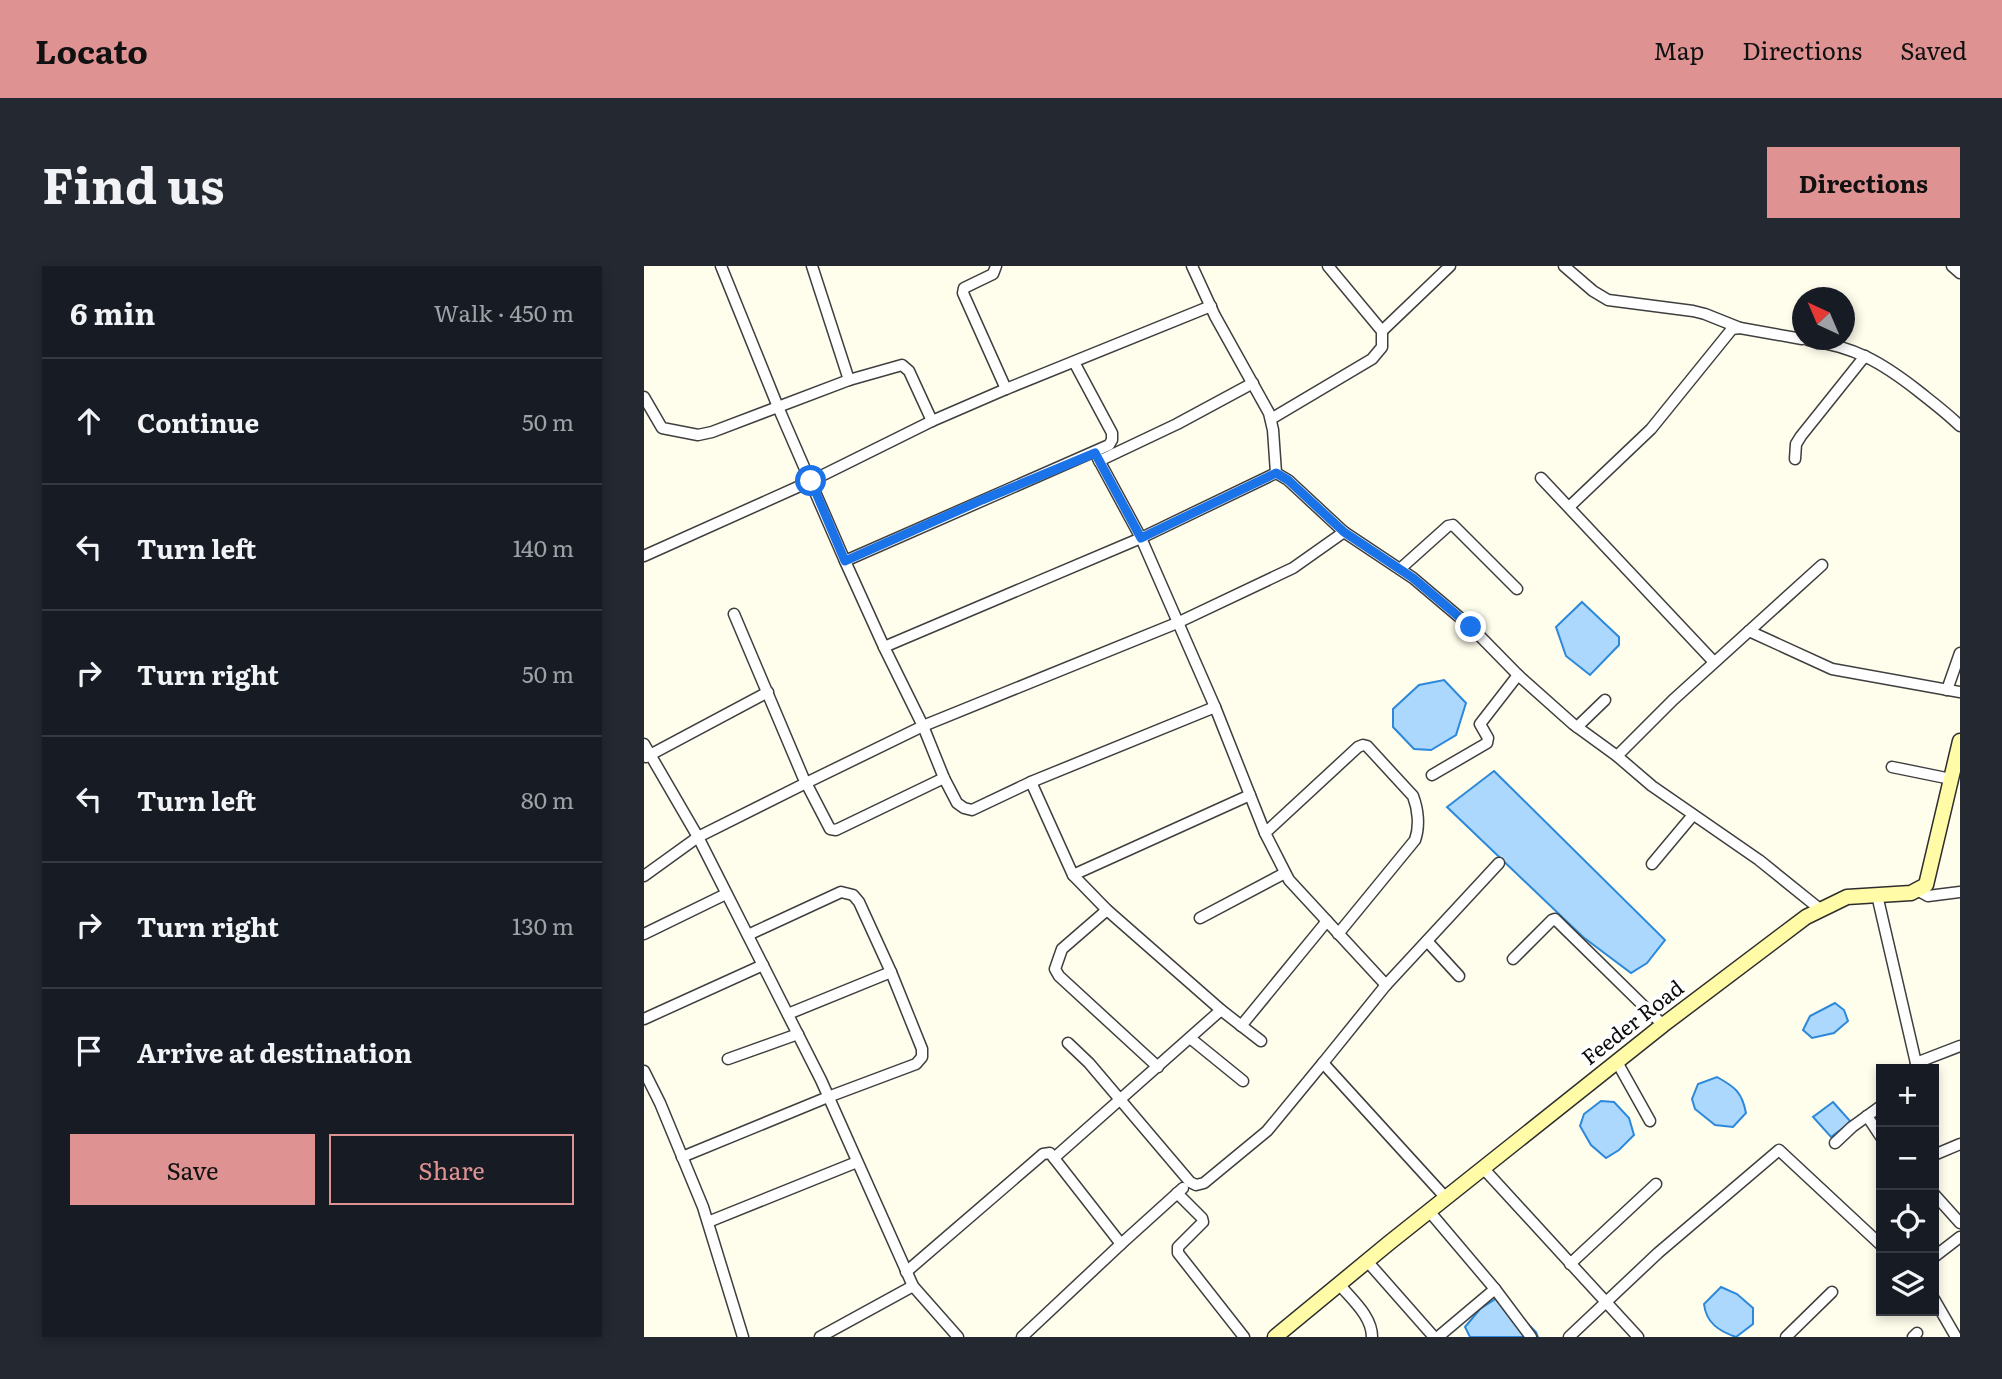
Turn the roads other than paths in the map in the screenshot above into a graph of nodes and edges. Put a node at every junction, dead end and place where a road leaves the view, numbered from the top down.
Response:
1 (721, 266) edge
2 (812, 266) edge
3 (996, 266) edge
4 (1192, 266) edge
5 (1328, 266) edge
6 (1450, 266) edge
7 (1564, 266) edge
8 (1952, 266) edge
9 (1960, 273) edge
10 (1210, 306) junction
11 (1740, 328) junction
12 (1382, 331) junction
13 (1792, 336) edge
14 (1849, 350) edge
15 (1866, 356) junction
16 (1073, 362) junction
17 (849, 380) junction
18 (1253, 383) junction
19 (1006, 389) junction
20 (644, 397) edge
21 (778, 407) junction
22 (1271, 419) junction
23 (932, 421) junction
24 (1960, 426) edge
25 (1097, 457) junction
26 (1795, 459) dead end
27 (1276, 473) junction
28 (1541, 478) dead end
29 (811, 481) junction
30 (1569, 508) junction
31 (1344, 532) junction
32 (1141, 538) junction
33 (644, 556) edge
34 (845, 561) junction
35 (1822, 565) dead end
36 (1400, 569) junction
37 (1517, 589) dead end
38 (734, 614) dead end
39 (1177, 623) junction
40 (1749, 632) junction
41 (884, 648) junction
42 (1960, 653) edge
43 (1714, 662) junction
44 (1518, 675) junction
45 (1947, 690) junction
46 (768, 692) junction
47 (1960, 692) edge
48 (1605, 700) dead end
49 (1215, 707) junction
50 (923, 726) junction
51 (1577, 727) junction
52 (1960, 741) edge
53 (644, 744) edge
54 (647, 756) edge
55 (1617, 756) junction
56 (1892, 767) dead end
57 (1432, 775) dead end
58 (944, 778) junction
59 (1951, 779) junction
60 (1031, 782) junction
61 (806, 783) junction
62 (1250, 795) junction
63 (1693, 815) junction
64 (1265, 833) junction
65 (698, 837) junction
66 (1499, 863) dead end
67 (1652, 864) dead end
68 (1285, 873) junction
69 (1073, 875) junction
70 (644, 876) edge
71 (1917, 890) junction
72 (1960, 892) edge
73 (726, 894) junction
74 (1877, 895) junction
75 (1821, 909) junction
76 (1107, 910) junction
77 (1200, 918) dead end
78 (1327, 921) junction
79 (644, 934) edge
80 (1338, 934) junction
81 (747, 935) junction
82 (1427, 941) junction
83 (1513, 959) dead end
84 (763, 965) junction
85 (891, 972) junction
86 (1459, 976) dead end
87 (1386, 985) junction
88 (1221, 1010) junction
89 (788, 1014) junction
90 (644, 1019) edge
91 (1662, 1025) junction
92 (1241, 1026) junction
93 (797, 1034) junction
94 (1190, 1038) junction
95 (1261, 1041) dead end
96 (1068, 1043) dead end
97 (1960, 1046) edge
98 (728, 1059) dead end
99 (1617, 1062) junction
100 (1323, 1063) junction
101 (1916, 1064) edge
102 (1920, 1064) edge
103 (1158, 1067) junction
104 (644, 1071) edge
105 (1243, 1081) dead end
106 (648, 1087) edge
107 (828, 1097) junction
108 (1121, 1100) junction
109 (1876, 1110) edge
110 (1867, 1116) junction
111 (1650, 1121) dead end
112 (1876, 1130) edge
113 (1835, 1143) dead end
114 (1960, 1144) edge
115 (1939, 1153) edge
116 (682, 1157) junction
117 (1054, 1158) junction
118 (857, 1162) junction
119 (1483, 1168) junction
120 (1190, 1182) junction
121 (1656, 1184) dead end
122 (1177, 1193) junction
123 (1446, 1198) junction
124 (1939, 1200) edge
125 (1429, 1211) junction
126 (708, 1223) junction
127 (1960, 1223) edge
128 (1960, 1237) edge
129 (1876, 1240) edge
130 (1121, 1244) junction
131 (1939, 1253) edge
132 (1367, 1261) junction
133 (1570, 1264) junction
134 (906, 1272) junction
135 (1339, 1284) junction
136 (913, 1286) junction
137 (1495, 1289) junction
138 (1832, 1292) dead end
139 (1606, 1303) junction
140 (1939, 1308) edge
141 (743, 1337) edge
142 (820, 1337) edge
143 (958, 1337) edge
144 (1022, 1337) edge
145 (1244, 1337) edge
146 (1275, 1337) edge
147 (1372, 1337) edge
148 (1436, 1337) edge
149 (1531, 1337) edge
150 (1569, 1337) edge
151 (1638, 1337) edge
152 (1786, 1337) edge
153 (1956, 1337) edge

1 - 21 street
2 - 17 street
3 - 19 street
4 - 10 street
5 - 12 street
6 - 12 street
7 - 11 street
8 - 9 street
10 - 16 street
10 - 18 street
11 - 13 street
11 - 30 street
12 - 22 street
14 - 15 street
15 - 24 street
15 - 26 street
16 - 19 street
16 - 25 street
17 - 21 street
17 - 23 street
18 - 22 street
18 - 25 street
19 - 23 street
20 - 21 street
21 - 29 street
22 - 27 street
23 - 29 street
25 - 32 street
25 - 34 street
27 - 31 street
27 - 32 street
28 - 30 street
29 - 33 street
29 - 34 street
30 - 43 street
31 - 36 street
31 - 39 street
32 - 39 street
32 - 41 street
34 - 41 street
35 - 40 street
36 - 37 street
36 - 44 street
38 - 46 street
39 - 49 street
39 - 50 street
40 - 43 street
40 - 45 street
41 - 50 street
42 - 45 street
43 - 55 street
44 - 51 street
44 - 57 street
45 - 47 street
46 - 54 street
46 - 61 street
48 - 51 street
49 - 60 street
49 - 62 street
50 - 58 street
50 - 61 street
51 - 55 street
52 - 59 street
53 - 54 street
54 - 65 street
55 - 63 street
56 - 59 street
58 - 60 street
58 - 61 street
59 - 71 street
60 - 69 street
61 - 65 street
62 - 64 street
62 - 69 street
63 - 67 street
63 - 75 street
64 - 68 street
64 - 80 street
65 - 70 street
65 - 73 street
66 - 82 street
68 - 77 street
68 - 78 street
69 - 76 street
71 - 72 street
71 - 74 street, Feeder Road
73 - 79 street
73 - 81 street
74 - 75 street, Feeder Road
74 - 101 street
75 - 91 street, Feeder Road
76 - 88 street
76 - 103 street
78 - 80 street
78 - 92 street
80 - 87 street
81 - 84 street
81 - 85 street
82 - 86 street
82 - 87 street
83 - 91 street
84 - 89 street
84 - 90 street
85 - 89 street
85 - 107 street
87 - 100 street
88 - 92 street
88 - 94 street
89 - 93 street
91 - 99 street, Feeder Road
92 - 95 street
93 - 98 street
93 - 107 street
94 - 103 street
94 - 105 street
96 - 108 street
97 - 102 street
99 - 111 street
99 - 119 street, Feeder Road
100 - 120 street
100 - 123 street
103 - 108 street
104 - 106 street
106 - 116 street
107 - 116 street
107 - 118 street
108 - 117 street
108 - 120 street
109 - 110 street
110 - 112 street
110 - 113 street
114 - 115 street
116 - 126 street
117 - 130 street
117 - 134 street
118 - 126 street
118 - 134 street
119 - 123 street, Feeder Road
119 - 133 street
120 - 122 street
121 - 133 street
122 - 130 street
122 - 145 street
123 - 125 street, Feeder Road
124 - 127 street
125 - 132 street, Feeder Road
125 - 137 street
126 - 141 street
128 - 131 street
129 - 139 street
130 - 144 street
132 - 135 street, Feeder Road
132 - 148 street
133 - 139 street
134 - 136 street
135 - 146 street, Feeder Road
135 - 147 street
136 - 142 street
136 - 143 street
137 - 148 street
137 - 149 street
138 - 152 street
139 - 150 street
139 - 151 street
140 - 153 street

